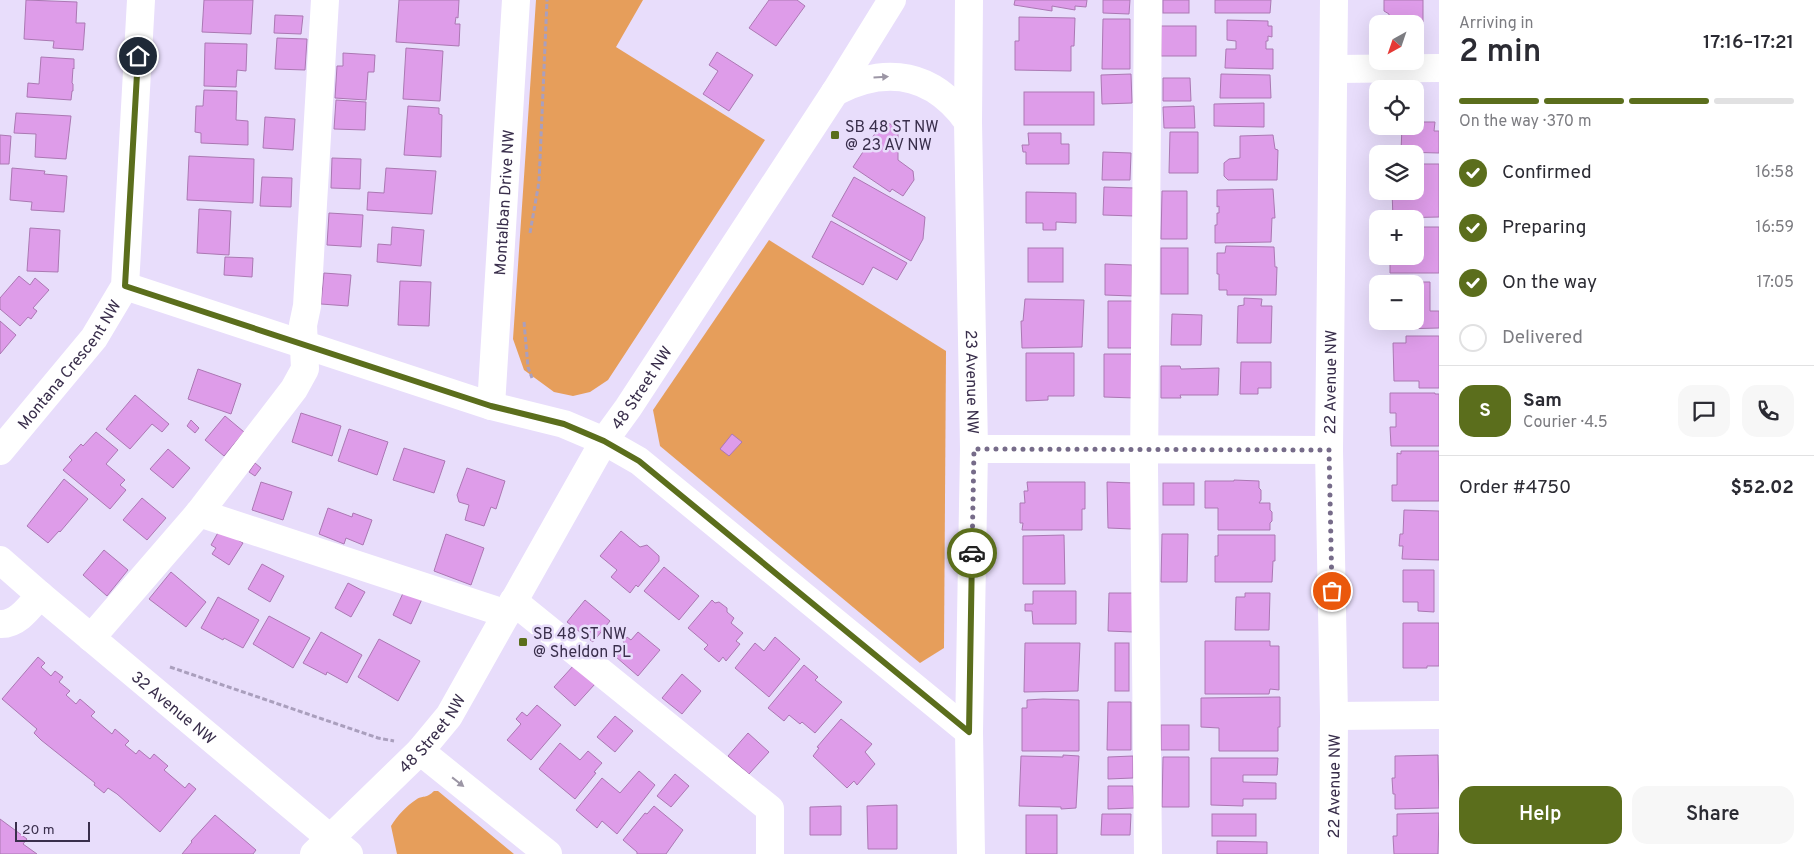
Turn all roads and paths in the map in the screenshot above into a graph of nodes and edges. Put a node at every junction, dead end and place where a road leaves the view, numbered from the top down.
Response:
1 (141, 0) edge
2 (325, 0) edge
3 (516, 0) edge
4 (547, 0) edge
5 (892, 0) edge
6 (969, 0) edge
7 (1148, 0) edge
8 (1334, 0) edge
9 (1439, 68) edge
10 (1334, 69) junction
11 (836, 92) junction
12 (968, 122) junction
13 (529, 238) dead end
14 (125, 286) junction
15 (524, 320) dead end
16 (304, 345) junction
17 (532, 378) dead end
18 (491, 406) junction
19 (604, 441) junction
20 (974, 449) junction
21 (1145, 450) junction
22 (1329, 450) junction
23 (0, 451) edge
24 (199, 512) junction
25 (0, 560) edge
26 (40, 595) junction
27 (510, 607) junction
28 (0, 624) edge
29 (91, 638) junction
30 (163, 665) dead end
31 (1439, 715) edge
32 (1334, 716) junction
33 (969, 732) junction
34 (420, 751) junction
35 (331, 849) edge
36 (548, 854) edge
37 (770, 854) edge
38 (971, 854) edge
39 (1148, 854) edge
40 (1333, 854) edge

1 - 14 street, Montana Crescent NW
2 - 16 street
3 - 18 street, Montalban Drive NW
4 - 13 path
5 - 11 street, 48 Street NW
6 - 12 street, 23 Avenue NW
7 - 21 street
8 - 10 street, 22 Avenue NW
9 - 10 street
10 - 22 street, 22 Avenue NW
11 -> 12 street
11 - 19 street, 48 Street NW
12 - 20 street, 23 Avenue NW
14 - 16 street
14 - 23 street, Montana Crescent NW
15 - 17 path
16 - 18 street
16 - 24 street
18 - 19 street
19 - 27 street, 48 Street NW
19 - 33 street
20 - 21 street
20 - 33 street, 23 Avenue NW
21 - 22 street
21 - 39 street
22 - 32 street, 22 Avenue NW
24 - 27 street
24 - 29 street
25 - 26 street, 32 Avenue NW
26 - 28 street
26 - 29 street, 32 Avenue NW
27 - 34 street, 48 Street NW
27 - 37 street
29 - 35 street, 32 Avenue NW
30 - 34 path
31 - 32 street
32 - 40 street, 22 Avenue NW
33 - 38 street, 23 Avenue NW
34 - 35 street, 48 Street NW
34 -> 36 street

